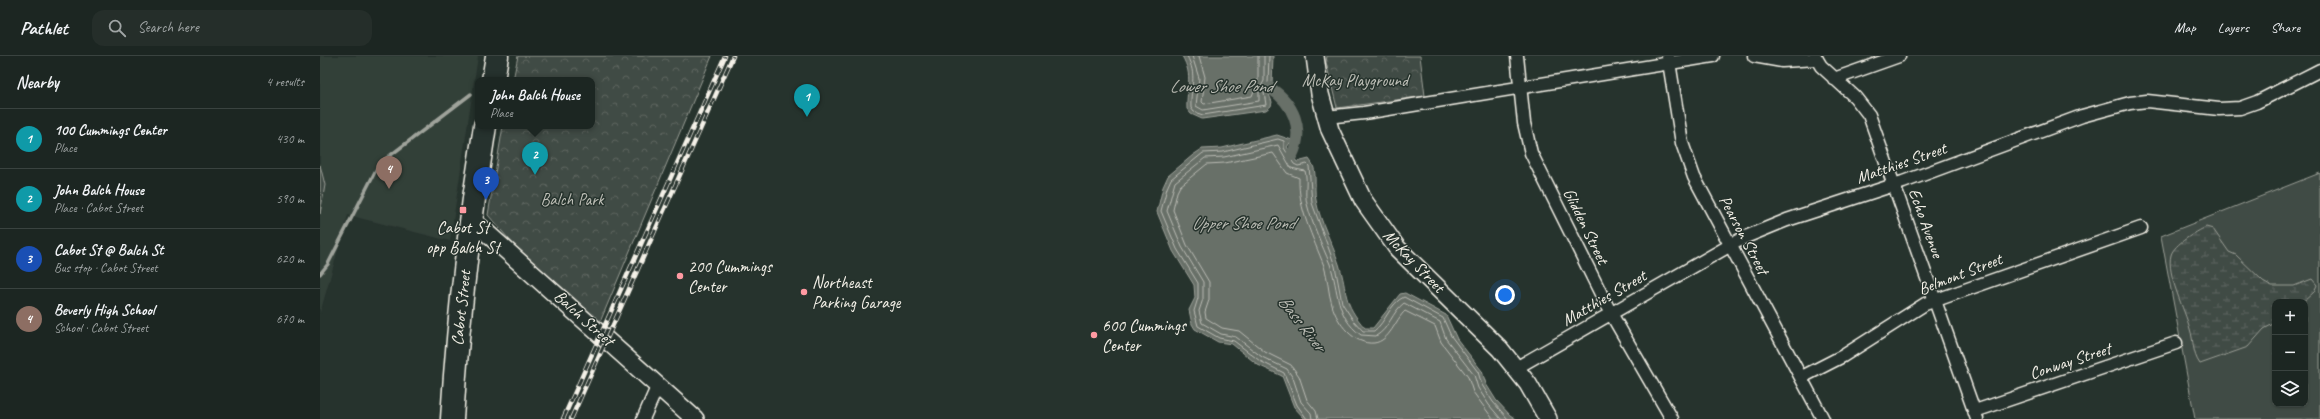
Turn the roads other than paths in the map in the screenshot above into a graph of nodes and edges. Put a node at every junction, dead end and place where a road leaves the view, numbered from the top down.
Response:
1 (497, 56) edge
2 (1314, 56) edge
3 (1517, 56) edge
4 (1713, 56) edge
5 (1754, 56) edge
6 (1899, 56) edge
7 (1816, 58) edge
8 (1668, 60) edge
9 (2320, 70) edge
10 (494, 77) edge
11 (1834, 79) junction
12 (1520, 88) junction
13 (1326, 117) junction
14 (485, 129) edge
15 (1894, 184) junction
16 (470, 218) junction
17 (2140, 228) dead end
18 (1730, 246) junction
19 (1936, 299) junction
20 (1611, 314) junction
21 (2176, 344) dead end
22 (1516, 368) junction
23 (1802, 377) junction
24 (658, 385) junction
25 (1976, 415) edge
26 (452, 419) edge
27 (643, 419) edge
28 (695, 419) edge
29 (1548, 419) edge
30 (1672, 419) edge
31 (1823, 419) edge

1 - 10 highway
2 - 13 main road, McKay Street
3 - 12 street, Glidden Street
4 - 8 street
5 - 7 street
6 - 11 street
7 - 11 street, Echo Avenue
8 - 12 street
8 - 18 street, Pearson Street
9 - 15 street, Matthies Street
11 - 15 street, Echo Avenue
12 - 13 street
12 - 20 street, Glidden Street
13 - 22 main road, McKay Street
14 - 16 highway, Cabot Street
15 - 18 street, Matthies Street
15 - 19 street, Echo Avenue
16 - 24 main road, Balch Street
16 - 26 highway, Cabot Street
17 - 19 street, Belmont Street
18 - 20 street, Matthies Street
18 - 23 street, Pearson Street
19 - 23 street, Belmont Street
19 - 25 street, Echo Avenue
20 - 22 street, Matthies Street
20 - 30 street, Glidden Street
21 - 25 street, Conway Street
22 - 29 main road, McKay Street
23 - 31 street, Pearson Street
24 - 27 street
24 - 28 main road, Balch Street

